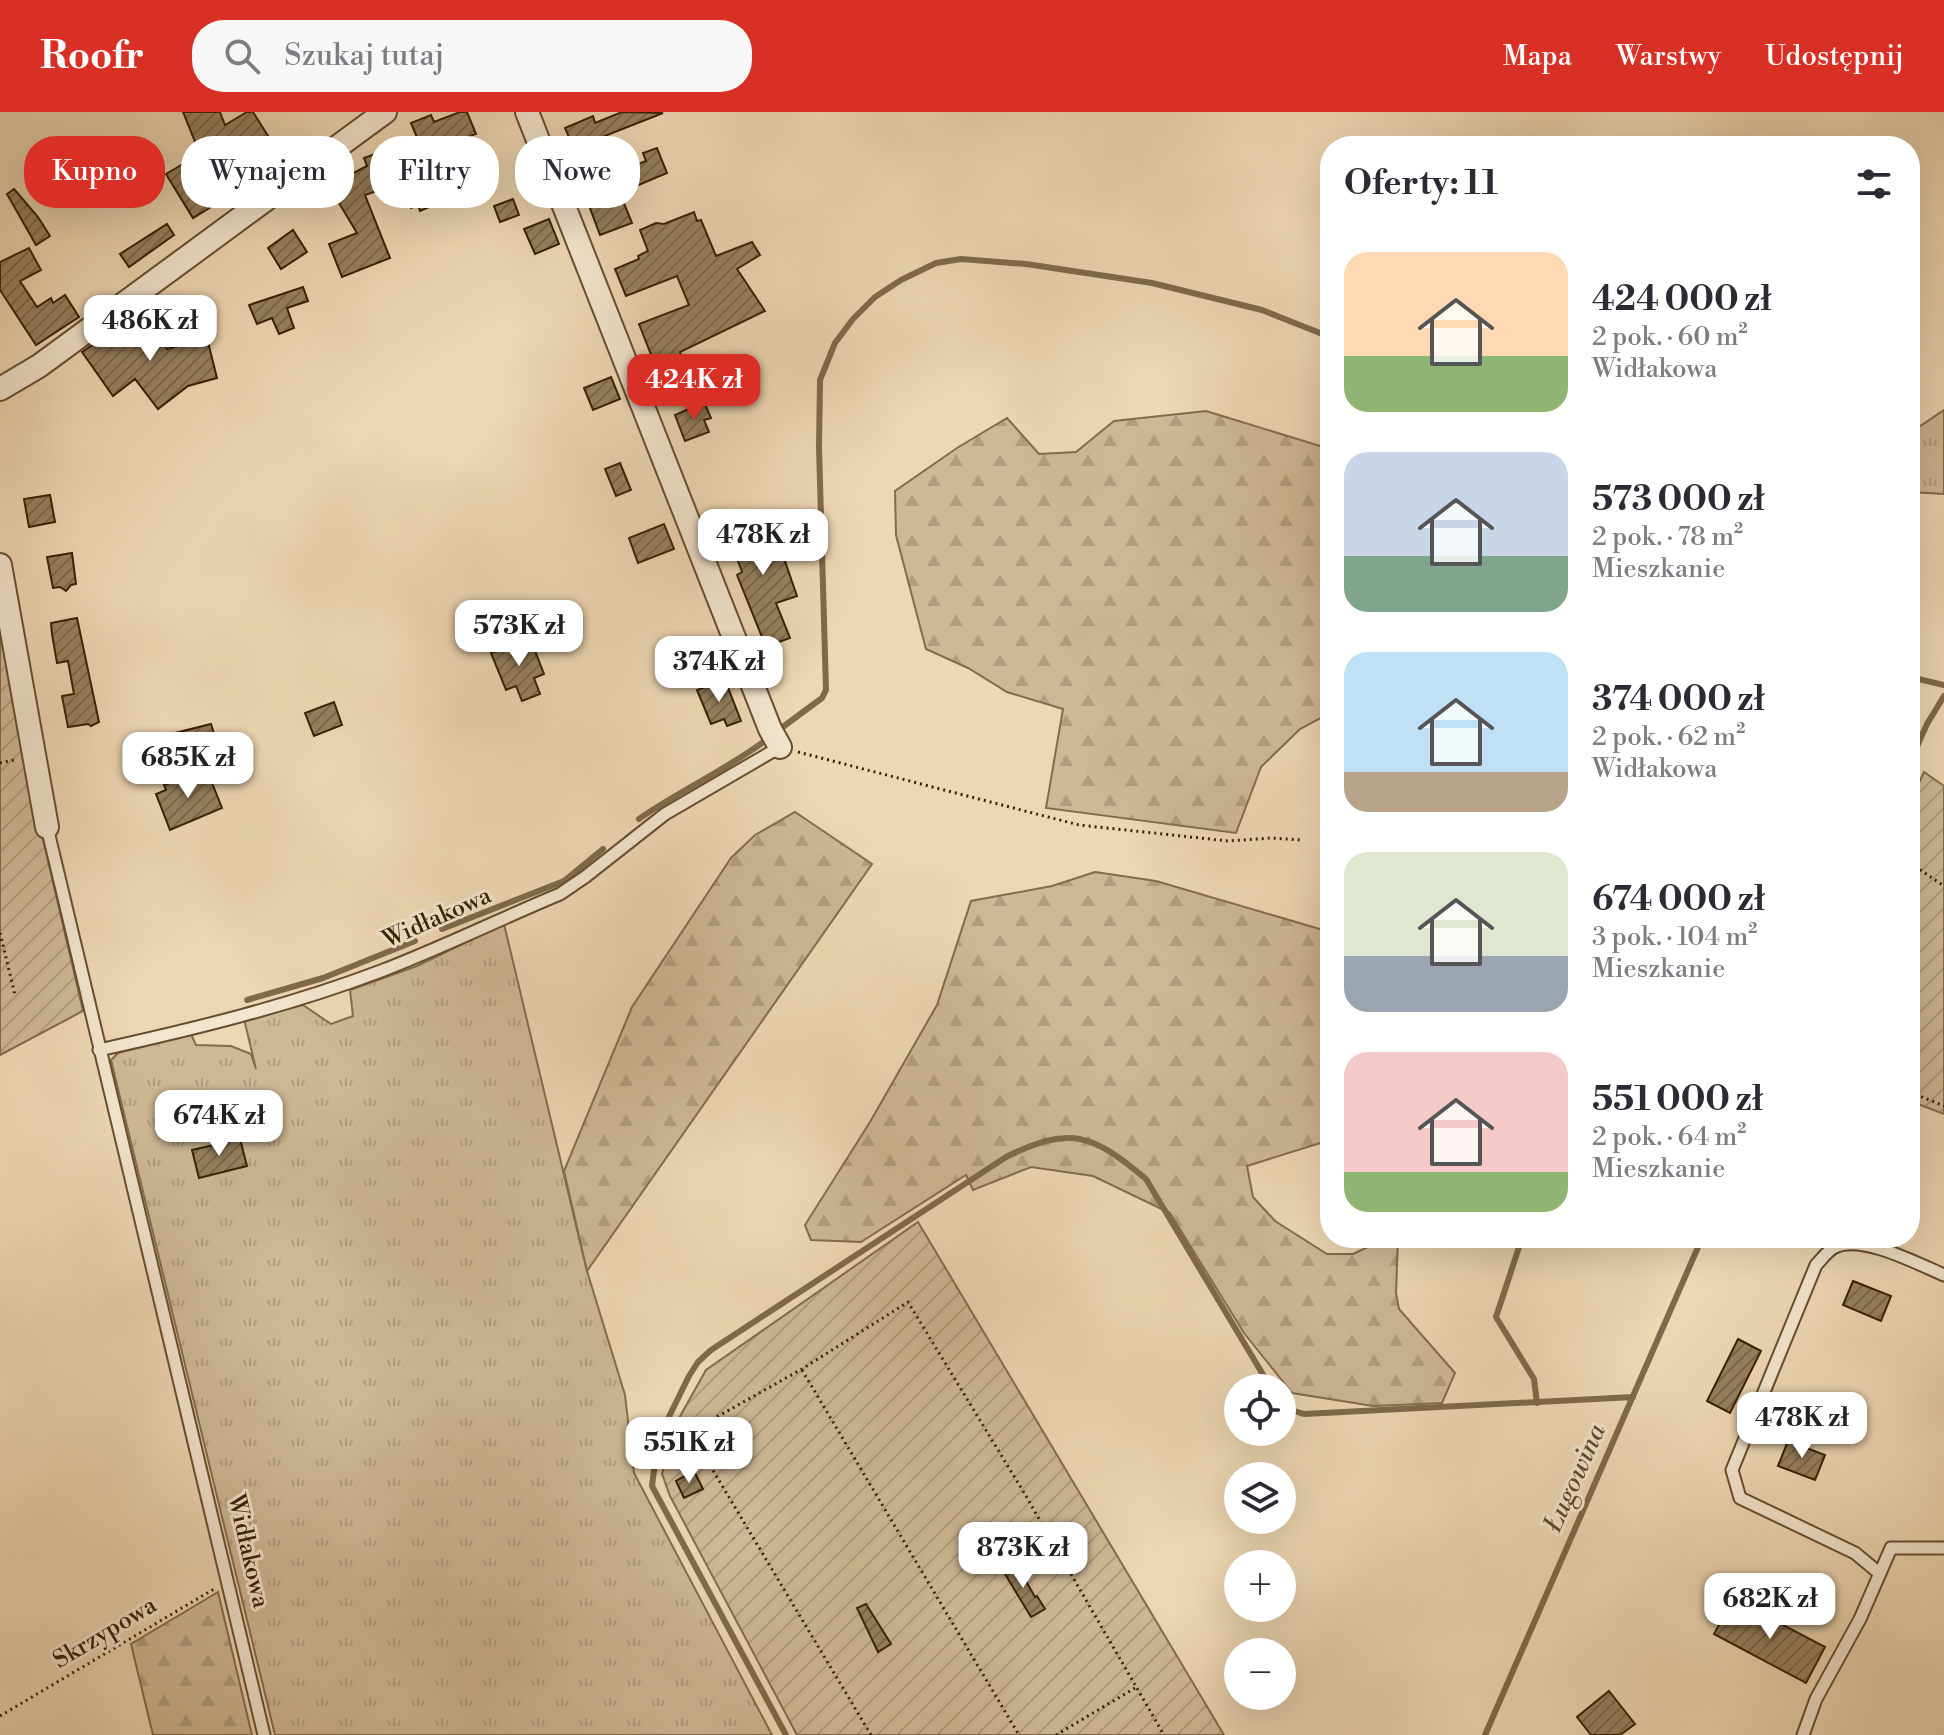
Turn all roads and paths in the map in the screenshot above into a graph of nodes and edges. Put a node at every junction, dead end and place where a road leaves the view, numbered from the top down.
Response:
1 (385, 112) edge
2 (527, 112) edge
3 (0, 389) edge
4 (0, 565) edge
5 (780, 747) junction
6 (47, 827) joint
7 (1303, 840) dead end
8 (1920, 870) edge
9 (1944, 886) edge
10 (0, 933) edge
11 (15, 995) dead end
12 (99, 1050) junction
13 (1920, 1096) edge
14 (1944, 1106) edge
15 (1833, 1248) edge
16 (1876, 1248) edge
17 (1944, 1275) edge
18 (802, 1369) junction
19 (1944, 1548) edge
20 (1879, 1573) junction
21 (228, 1582) junction
22 (1136, 1688) junction
23 (0, 1716) edge
24 (264, 1735) edge
25 (871, 1735) edge
26 (1019, 1735) edge
27 (1056, 1735) edge
28 (1164, 1735) edge
29 (1803, 1735) edge

1 - 3 street
2 - 5 street
4 - 6 street
5 - 7 path
5 - 12 lane, Widłakowa
6 - 12 lane
8 - 9 path
10 - 11 path
12 - 21 lane, Widłakowa
13 - 14 path
15 - 20 lane
16 - 17 lane
18 - 22 path
18 - 25 path
18 - 26 path
19 - 20 lane
20 - 29 lane
21 - 23 path, Skrzypowa
21 - 24 lane, Widłakowa
22 - 27 path
22 - 28 path

